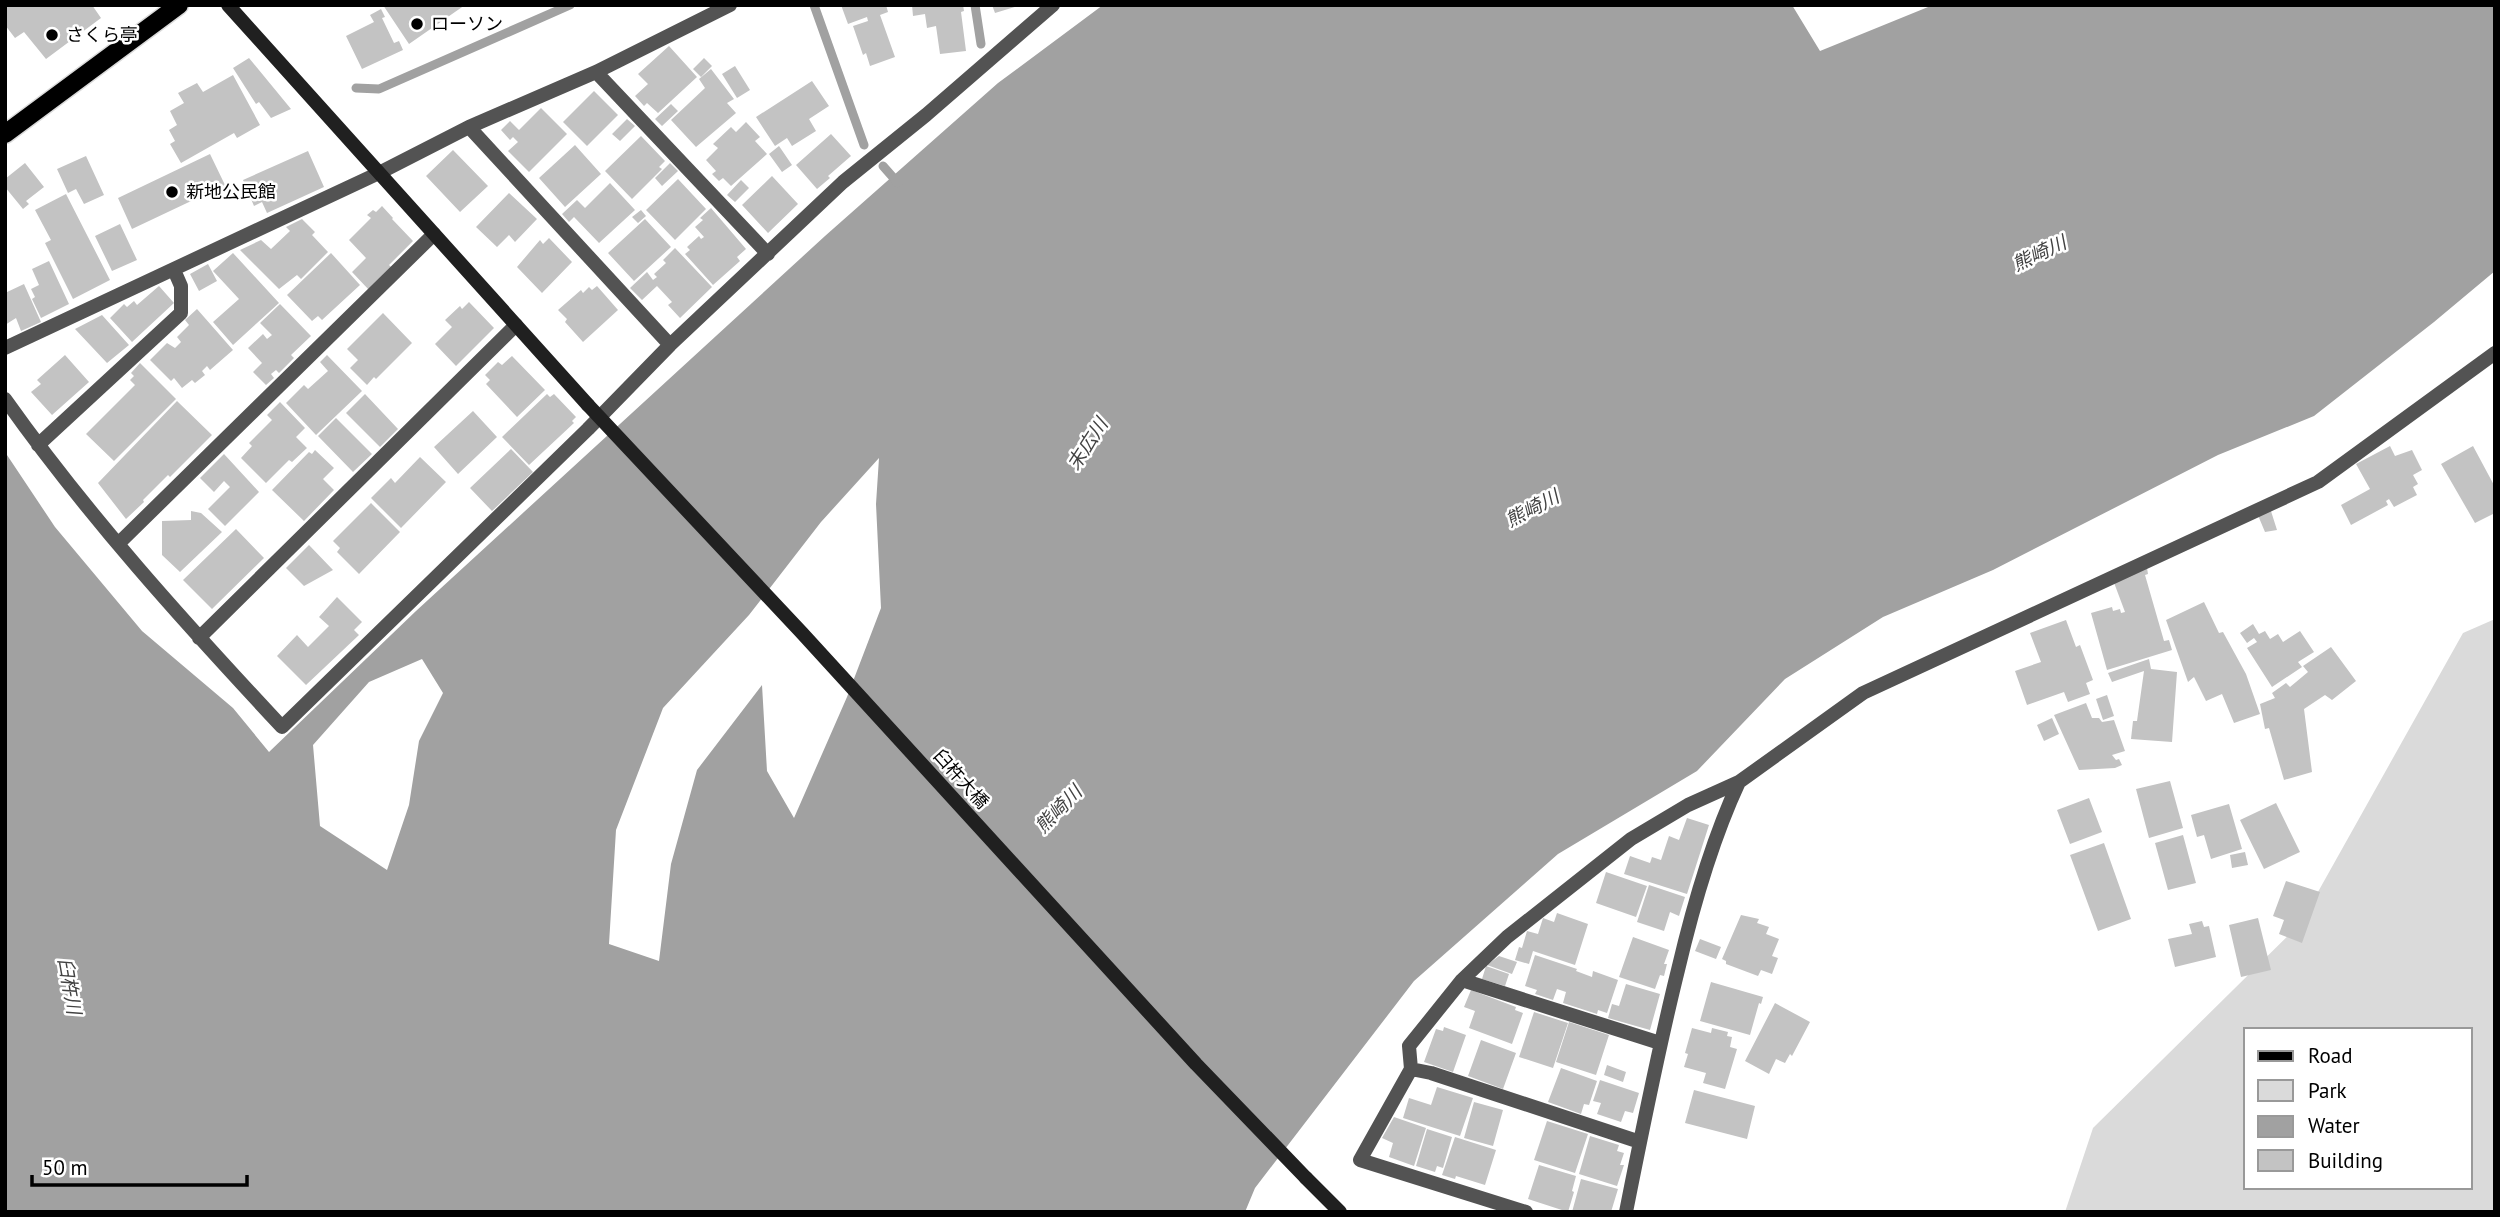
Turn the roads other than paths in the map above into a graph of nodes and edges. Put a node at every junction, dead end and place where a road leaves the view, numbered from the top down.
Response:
1 (179, 5) edge
2 (228, 5) edge
3 (730, 5) edge
4 (1053, 5) edge
5 (596, 72) junction
6 (469, 127) junction
7 (5, 134) edge
8 (379, 173) junction
9 (434, 234) junction
10 (768, 254) junction
11 (174, 270) junction
12 (516, 325) junction
13 (670, 345) junction
14 (5, 348) edge
15 (2495, 353) edge
16 (5, 399) edge
17 (38, 445) junction
18 (118, 544) junction
19 (200, 638) junction
20 (1739, 782) junction
21 (1462, 980) junction
22 (1660, 1043) junction
23 (1411, 1069) junction
24 (1640, 1143) junction
25 (1340, 1212) edge
26 (1526, 1212) edge
27 (1626, 1212) edge

1 - 7 main road
2 - 8 street, 臼杵大橋
3 - 5 street
4 - 10 street
5 - 6 street
5 - 10 street
6 - 8 street
6 - 13 street
8 - 9 street, 臼杵大橋
8 - 11 street
9 - 12 street, 臼杵大橋
9 - 18 street
10 - 13 street
11 - 14 street
11 - 17 street
12 - 19 street
12 - 25 street, 臼杵大橋, bridge
13 - 19 street
15 - 20 street
16 - 17 street
17 - 18 street
18 - 19 street
20 - 21 street
20 - 22 street
21 - 22 street
21 - 23 street
22 - 24 street
23 - 24 street
23 - 26 street
24 - 27 street

